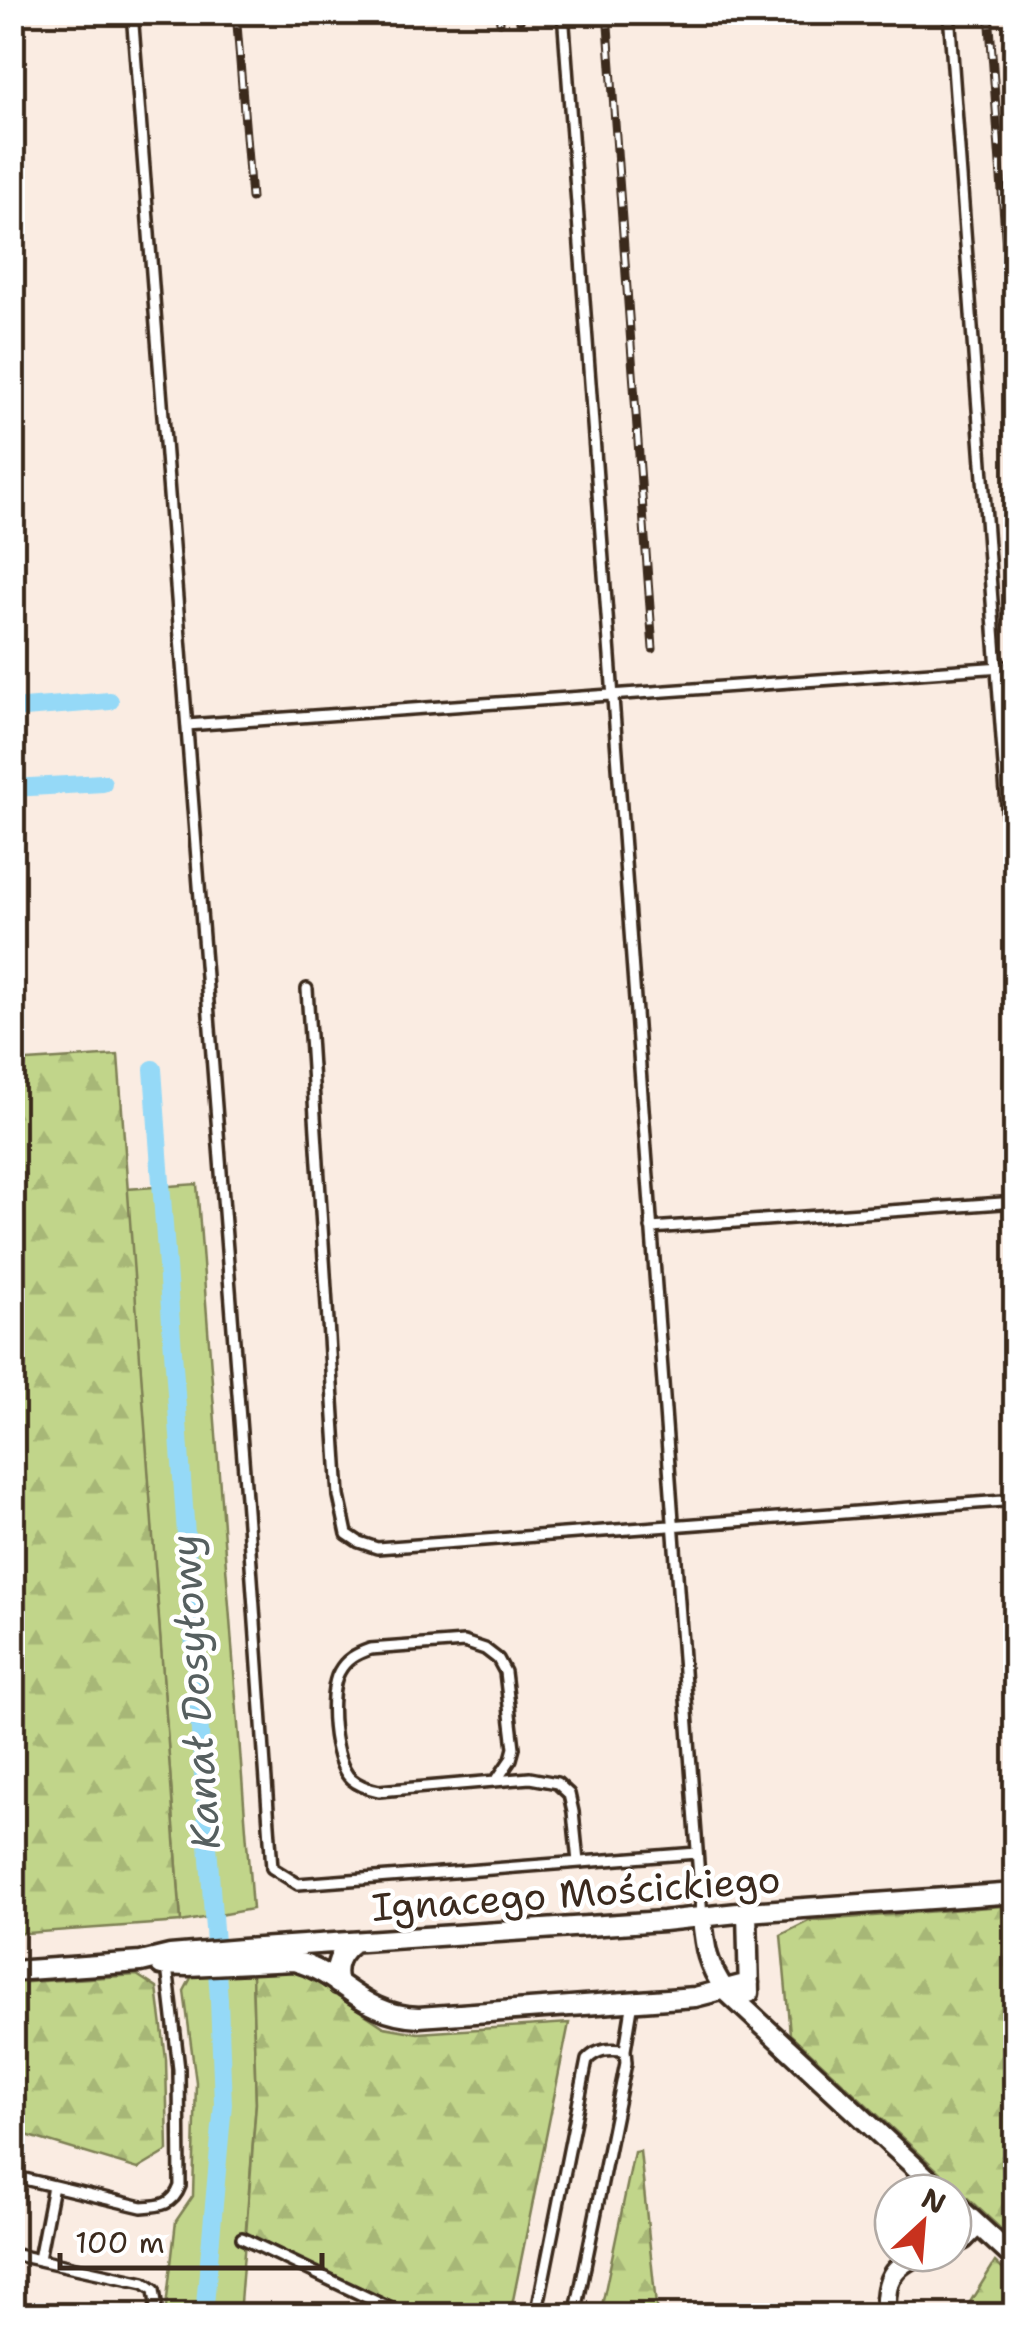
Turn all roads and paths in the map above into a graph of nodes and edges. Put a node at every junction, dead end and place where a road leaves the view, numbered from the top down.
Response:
1 (132, 12) edge
2 (563, 12) edge
3 (949, 12) edge
4 (1016, 666) edge
5 (996, 668) junction
6 (613, 696) junction
7 (187, 725) junction
8 (1016, 930) edge
9 (308, 988) dead end
10 (1016, 1202) edge
11 (651, 1228) junction
12 (1016, 1500) edge
13 (673, 1526) junction
14 (496, 1781) junction
15 (697, 1853) junction
16 (578, 1862) junction
17 (1016, 1893) edge
18 (747, 1912) junction
19 (702, 1918) junction
20 (354, 1942) junction
21 (242, 1956) junction
22 (188, 1960) junction
23 (141, 1962) junction
24 (167, 1966) junction
25 (12, 1971) edge
26 (749, 1982) junction
27 (338, 1984) junction
28 (725, 1990) junction
29 (633, 2001) junction
30 (750, 2013) junction
31 (625, 2050) junction
32 (922, 2173) edge
33 (12, 2176) edge
34 (53, 2186) junction
35 (973, 2220) edge
36 (978, 2225) junction
37 (973, 2230) edge
38 (242, 2238) dead end
39 (12, 2254) edge
40 (38, 2260) junction
41 (1016, 2260) edge
42 (893, 2273) edge
43 (154, 2316) edge
44 (406, 2316) edge
45 (536, 2316) edge
46 (575, 2316) edge
47 (886, 2316) edge

1 - 7 lane
2 - 6 lane
3 - 5 lane
4 - 5 lane
5 - 6 lane
5 - 8 lane
6 - 7 lane
6 - 11 lane
7 - 16 lane
9 - 13 lane
10 - 11 lane
11 - 13 lane
12 - 13 lane
13 - 15 lane
14 - 14 lane
14 - 16 lane
15 - 16 lane
15 - 19 lane
17 - 18 street, Ignacego Mościckiego
18 - 19 street, Ignacego Mościckiego
18 - 26 street
19 - 20 street, Ignacego Mościckiego
19 - 28 street
20 - 21 street, Ignacego Mościckiego
20 - 27 street
21 - 22 street, Ignacego Mościckiego
21 - 27 street, Ignacego Mościckiego
22 - 23 street, Ignacego Mościckiego
22 - 24 street, Ignacego Mościckiego
23 - 24 street, Ignacego Mościckiego
23 - 25 street, Ignacego Mościckiego
24 - 34 lane
26 - 28 street, Ignacego Mościckiego
26 - 30 street
27 - 29 street, Ignacego Mościckiego
28 - 29 street, Ignacego Mościckiego
28 - 30 street
29 - 31 lane
30 - 32 street
31 - 45 lane
31 - 46 lane
33 - 34 lane
34 - 40 lane
35 - 36 street
36 - 37 street
36 - 41 street
38 - 44 lane
39 - 40 lane
40 - 43 lane
42 - 47 street

